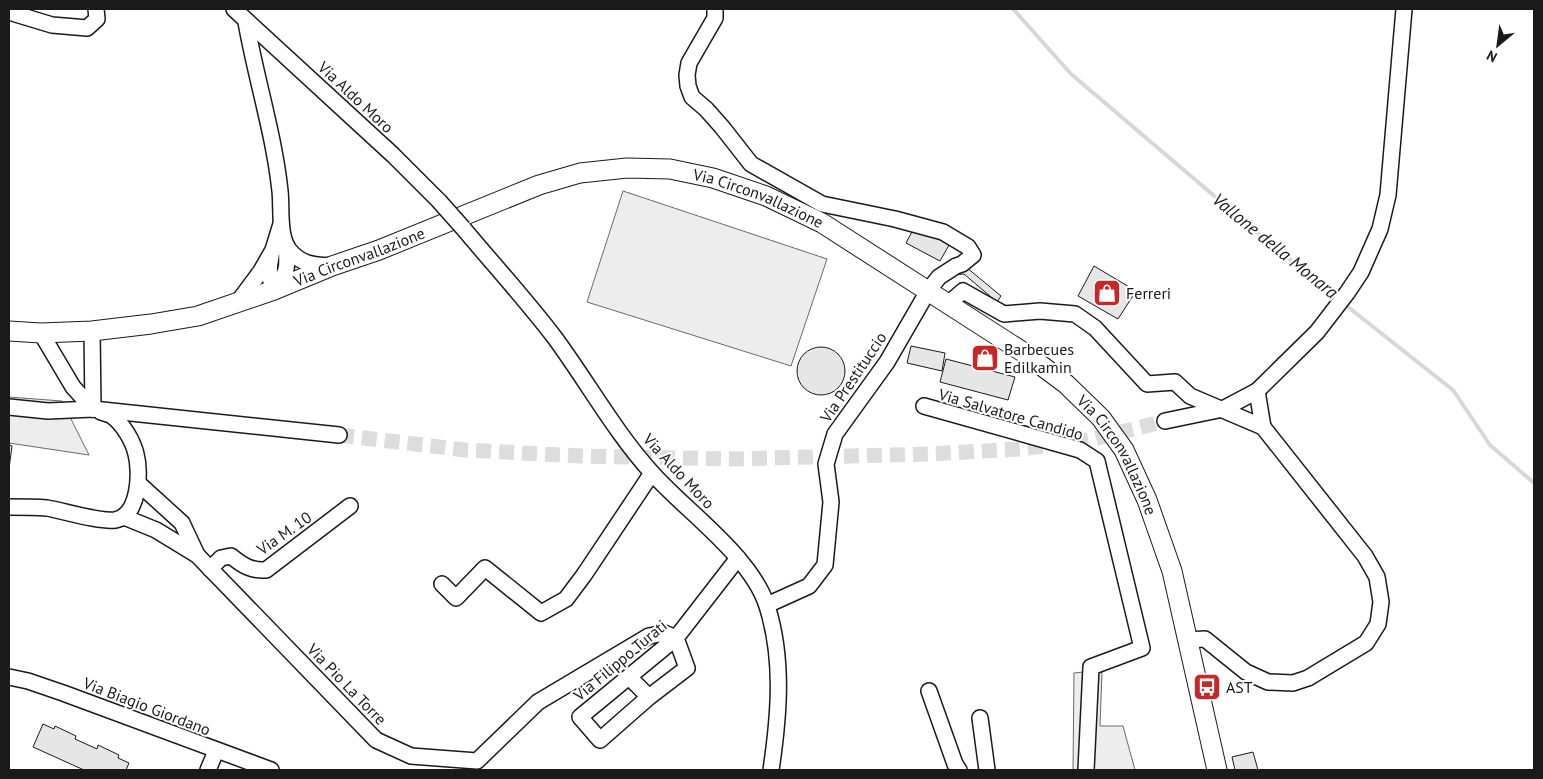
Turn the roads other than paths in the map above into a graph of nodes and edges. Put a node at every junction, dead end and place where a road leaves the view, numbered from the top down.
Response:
1 (96, 9) edge
2 (234, 9) edge
3 (716, 9) edge
4 (1404, 9) edge
5 (9, 12) edge
6 (246, 22) junction
7 (280, 247) junction
8 (332, 266) junction
9 (274, 290) junction
10 (928, 291) junction
11 (238, 302) junction
12 (948, 304) junction
13 (9, 331) edge
14 (92, 331) junction
15 (41, 333) junction
16 (1257, 391) junction
17 (924, 406) dead end
18 (9, 407) edge
19 (93, 409) junction
20 (1222, 409) junction
21 (1166, 421) tunnel mouth
22 (1263, 427) junction
23 (339, 436) tunnel mouth
24 (652, 473) junction
25 (138, 483) junction
26 (350, 506) dead end
27 (9, 507) edge
28 (124, 517) junction
29 (197, 555) junction
30 (738, 558) junction
31 (210, 569) junction
32 (442, 584) dead end
33 (767, 605) junction
34 (676, 638) junction
35 (1187, 640) junction
36 (9, 677) edge
37 (629, 677) junction
38 (929, 691) dead end
39 (649, 697) junction
40 (980, 718) dead end
41 (216, 751) junction
42 (208, 770) edge
43 (271, 770) edge
44 (771, 770) edge
45 (959, 770) edge
46 (987, 770) edge
47 (1086, 770) edge
48 (1217, 770) edge

1 - 5 street
2 - 6 street, Via Aldo Moro
3 - 10 street, Via Prestituccio
4 - 16 street
6 - 7 street
6 - 24 street, Via Aldo Moro, bridge
7 - 8 street
7 - 9 street
7 - 11 street
8 - 9 main road, Via Circonvallazione
8 - 10 main road, Via Circonvallazione
9 - 11 main road, Via Circonvallazione
10 - 12 main road, Via Circonvallazione
10 - 33 street, Via Prestituccio
11 - 14 main road, Via Circonvallazione
12 - 20 street
12 - 35 main road, Via Circonvallazione
13 - 15 main road, Via Circonvallazione
14 - 15 main road, Via Circonvallazione
14 - 19 street
15 - 19 street
16 - 20 street
16 - 22 street
17 - 47 street, Via Salvatore Candido
18 - 19 street
19 - 23 street
19 - 25 street
20 - 21 street
20 - 22 street
22 - 35 street
24 - 30 street, Via Aldo Moro
24 - 32 street
25 - 28 street
25 - 29 street
26 - 31 street, Via M. 10
27 - 28 street
28 - 29 street
29 - 31 street, Via Pio La Torre
30 - 33 street, Via Aldo Moro
30 - 34 street, Via Filippo Turati
31 - 34 street, Via Pio La Torre
33 - 44 street, Via Aldo Moro
34 - 37 street, Via Filippo Turati
34 - 39 street
35 - 48 main road, Via Circonvallazione
36 - 41 street, Via Biagio Giordano
37 - 39 street
37 - 39 street, Via Filippo Turati
38 - 45 street
40 - 46 street
41 - 42 street
41 - 43 street, Via Biagio Giordano

